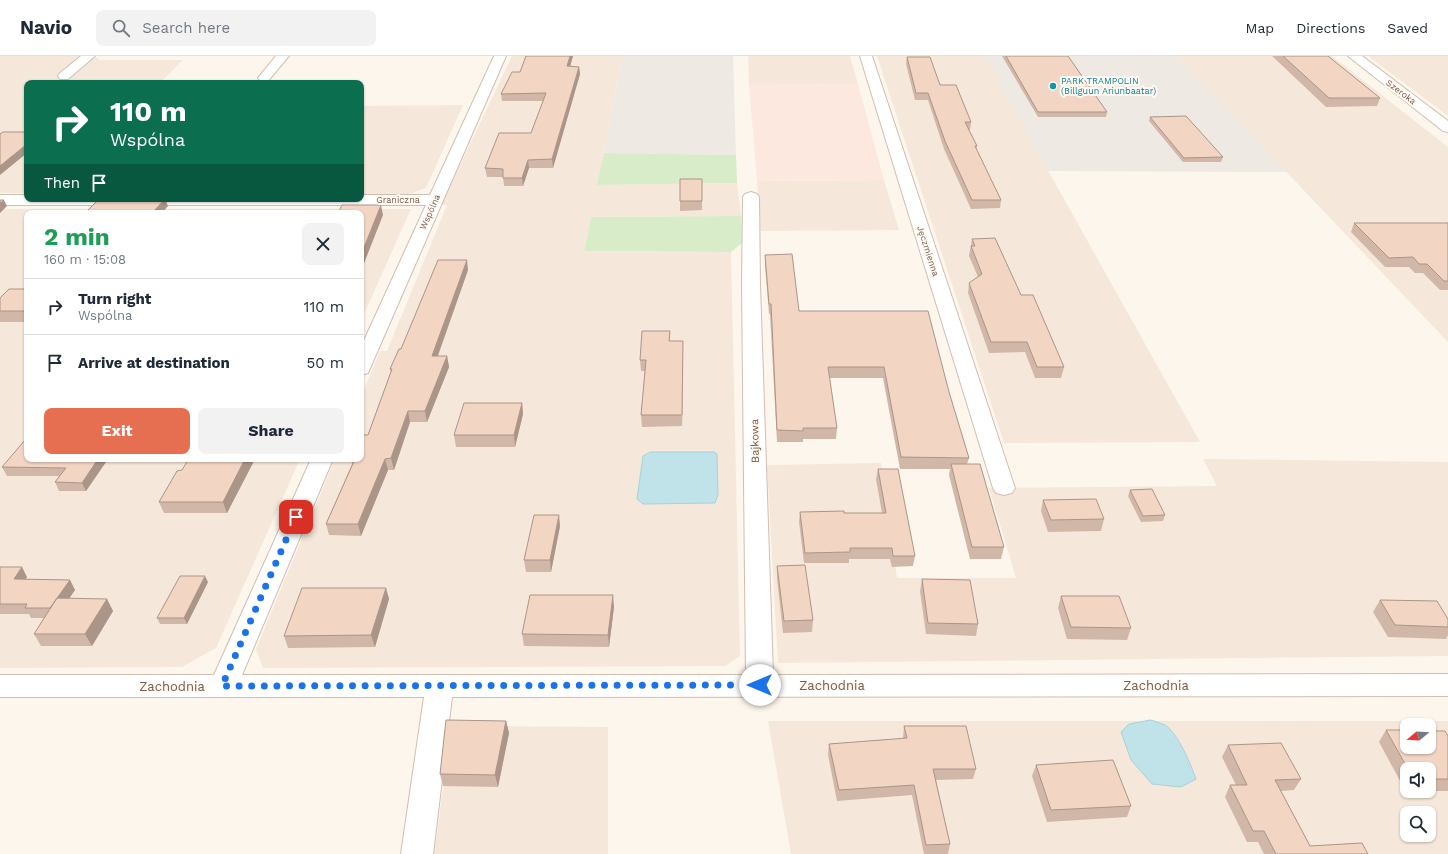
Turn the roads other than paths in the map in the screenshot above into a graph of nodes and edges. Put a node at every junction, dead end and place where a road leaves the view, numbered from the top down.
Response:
1 (89, 56) edge
2 (283, 56) edge
3 (500, 56) edge
4 (866, 56) edge
5 (1354, 56) edge
6 (64, 76) dead end
7 (264, 78) dead end
8 (1448, 128) edge
9 (751, 197) dead end
10 (0, 200) edge
11 (24, 200) edge
12 (364, 200) edge
13 (435, 200) junction
14 (364, 362) edge
15 (321, 462) edge
16 (1004, 488) dead end
17 (760, 685) junction
18 (1448, 685) edge
19 (0, 686) edge
20 (222, 686) junction
21 (440, 686) junction
22 (417, 854) edge

1 - 6 street
2 - 7 street
3 - 13 street, Wspólna
4 - 16 street, Jęczmienna
5 - 8 street, Szeroka
9 - 17 street, Bajkowa
10 - 11 street, Graniczna
12 - 13 street, Graniczna
13 - 14 street, Wspólna
15 - 20 street
17 - 18 street, Zachodnia
17 - 21 street, Zachodnia
19 - 20 street, Zachodnia
20 - 21 street, Zachodnia
21 - 22 street

